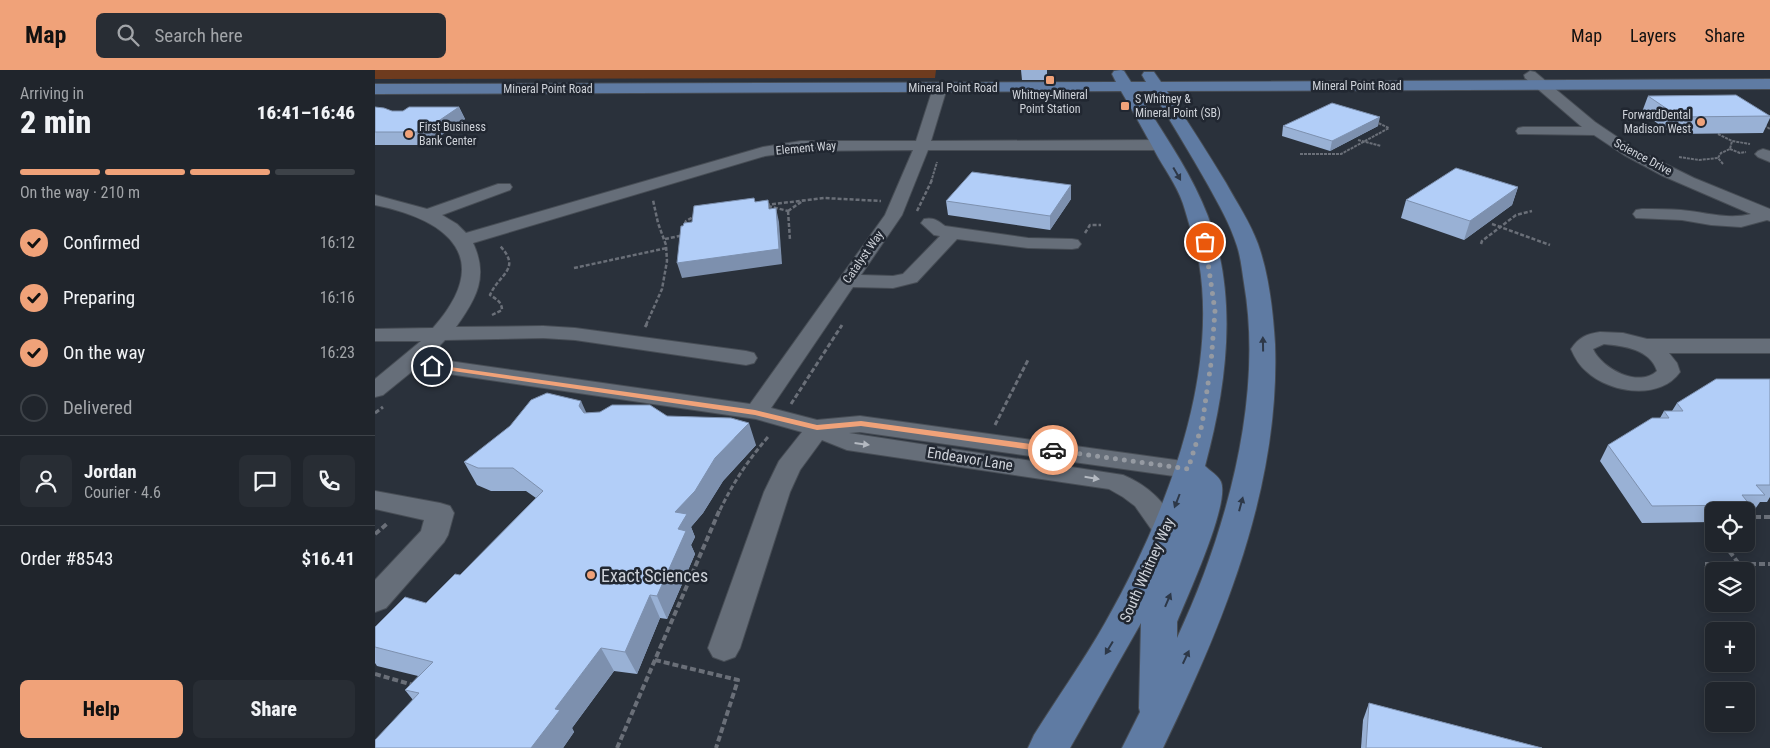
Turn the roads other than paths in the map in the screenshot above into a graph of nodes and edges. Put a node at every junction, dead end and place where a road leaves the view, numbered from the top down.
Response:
1 (1770, 75) edge
2 (1136, 78) edge
3 (375, 79) edge
4 (1536, 80) junction
5 (1770, 84) edge
6 (940, 88) junction
7 (375, 89) edge
8 (1523, 131) dead end
9 (1598, 131) junction
10 (1161, 145) junction
11 (922, 146) junction
12 (504, 188) dead end
13 (375, 200) edge
14 (428, 214) junction
15 (1642, 214) dead end
16 (1769, 215) edge
17 (930, 223) dead end
18 (953, 233) junction
19 (463, 240) junction
20 (1079, 241) road end
21 (846, 280) junction
22 (438, 334) junction
23 (375, 335) edge
24 (1770, 346) edge
25 (1770, 356) edge
26 (746, 358) dead end
27 (410, 362) junction
28 (375, 390) edge
29 (639, 395) junction
30 (755, 412) junction
31 (618, 415) edge
32 (817, 428) junction
33 (1188, 469) junction
34 (375, 500) edge
35 (1167, 528) junction
36 (375, 600) edge
37 (724, 648) dead end
38 (1158, 717) junction
39 (1048, 748) edge
40 (1142, 748) edge

1 - 4 main road, Mineral Point Road
2 - 3 main road, Mineral Point Road
2 - 4 main road, Mineral Point Road
2 - 6 main road, Mineral Point Road
2 - 10 main road, South Whitney Way
38 -> 2 main road
4 - 5 main road, Mineral Point Road
4 - 9 street, Science Drive
6 - 7 main road, Mineral Point Road
6 - 11 street, Catalyst Way
8 - 9 street
9 - 16 street, Science Drive
10 - 11 street, Element Way
10 -> 33 main road, South Whitney Way
11 - 19 street, Element Way
11 - 21 street, Catalyst Way
12 - 14 street
13 - 14 street
14 - 19 street
15 - 16 street
17 - 18 street
18 - 20 street
18 - 21 street
19 - 22 street
21 - 30 street, Catalyst Way
22 - 23 street
22 - 26 street
22 - 27 street
24 - 25 street
27 - 28 street
27 - 29 street, Endeavor Lane
29 - 30 street, Endeavor Lane
29 - 31 street
30 - 32 street, Endeavor Lane
32 - 33 street, Endeavor Lane
32 -> 35 street, Endeavor Lane
32 - 37 street
33 -> 35 main road, South Whitney Way
38 -> 33 main road
34 - 36 street
35 -> 39 main road, South Whitney Way
38 - 40 main road

